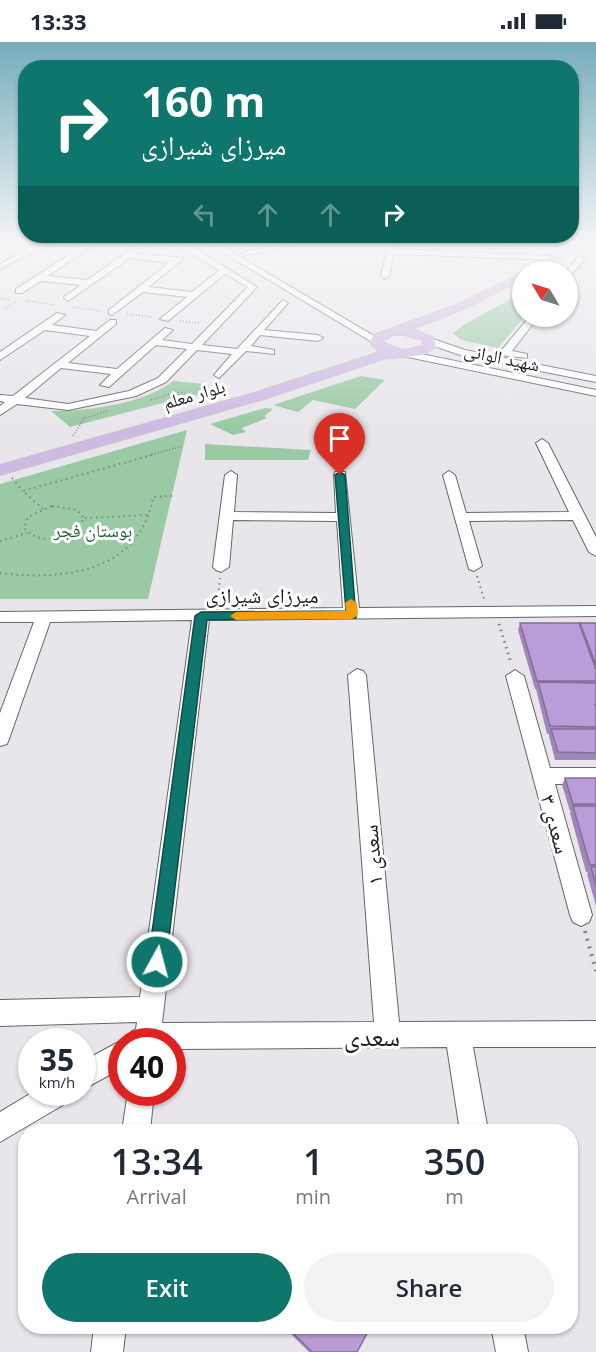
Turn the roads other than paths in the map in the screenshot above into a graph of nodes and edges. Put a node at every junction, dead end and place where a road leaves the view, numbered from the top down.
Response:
1 (124, 305) edge
2 (182, 305) edge
3 (235, 305) edge
4 (281, 305) edge
5 (324, 305) edge
6 (337, 305) edge
7 (464, 305) edge
8 (490, 305) edge
9 (347, 311) dead end
10 (60, 315) dead end
11 (165, 319) dead end
12 (453, 324) dead end
13 (326, 325) dead end
14 (44, 327) junction
15 (525, 327) edge
16 (168, 330) dead end
17 (256, 332) junction
18 (394, 332) junction
19 (98, 334) junction
20 (376, 336) junction
21 (431, 337) junction
22 (318, 339) junction
23 (154, 342) junction
24 (196, 346) junction
25 (312, 348) dead end
26 (240, 350) junction
27 (270, 351) dead end
28 (400, 353) junction
29 (0, 357) edge
30 (60, 364) junction
31 (596, 370) edge
32 (119, 372) junction
33 (219, 375) dead end
34 (596, 379) edge
35 (105, 385) dead end
36 (596, 393) edge
37 (0, 398) edge
38 (15, 400) junction
39 (0, 412) edge
40 (542, 443) dead end
41 (0, 456) edge
42 (0, 470) edge
43 (340, 475) dead end
44 (449, 475) dead end
45 (231, 476) dead end
46 (226, 516) junction
47 (578, 516) junction
48 (344, 517) junction
49 (461, 517) junction
50 (596, 552) edge
51 (474, 566) road end
52 (221, 567) road end
53 (596, 611) edge
54 (352, 615) junction
55 (44, 616) junction
56 (209, 616) junction
57 (0, 617) edge
58 (357, 675) dead end
59 (515, 676) road end
60 (0, 739) edge
61 (543, 776) junction
62 (596, 776) edge
63 (581, 915) road end
64 (152, 1009) junction
65 (0, 1013) edge
66 (148, 1028) edge
67 (596, 1034) edge
68 (458, 1035) junction
69 (387, 1036) junction
70 (186, 1038) edge
71 (35, 1106) edge
72 (139, 1106) edge
73 (137, 1124) edge
74 (473, 1124) edge
75 (0, 1128) edge
76 (110, 1334) edge
77 (509, 1334) edge
78 (107, 1352) edge
79 (512, 1352) edge

1 - 19 street
2 - 11 street
3 - 24 street
4 - 17 street
5 - 20 street
6 - 9 street
7 - 18 main road
8 - 12 main road
10 - 14 street
13 - 22 street
14 - 19 street
14 - 29 street
15 - 31 street
16 - 23 street
17 - 22 street
17 - 26 street
18 - 20 main road, بلوار معلم
18 - 21 main road
19 - 30 street
20 - 28 main road
20 - 41 main road, بلوار معلم
21 - 28 main road, بلوار معلم
21 - 34 street, شهید الوانی
22 - 25 street
23 - 24 street
23 - 32 street
24 - 26 street
24 - 38 street
26 - 27 street
26 - 33 street
28 - 36 street, شهید الوانی
28 - 42 main road, بلوار معلم
30 - 32 street
30 - 38 street
32 - 35 street
37 - 38 street
38 - 39 street
40 - 47 street
43 - 48 street
44 - 49 street
45 - 46 street
46 - 48 street
46 - 52 street
47 - 49 street
47 - 50 street
48 - 54 street
49 - 51 street
53 - 54 street, میرزای شیرازی
54 - 56 street, میرزای شیرازی
55 - 56 street, میرزای شیرازی
55 - 57 street, میرزای شیرازی
55 - 60 street
56 - 64 street
58 - 69 street, سعدی ۱
59 - 61 street, سعدی ۳
61 - 62 street
61 - 63 street, سعدی ۳
64 - 65 street
64 - 66 street
67 - 68 street, سعدی
68 - 69 street, سعدی
68 - 74 street
69 - 70 street, سعدی
71 - 75 street
72 - 73 street
76 - 78 street
77 - 79 street

